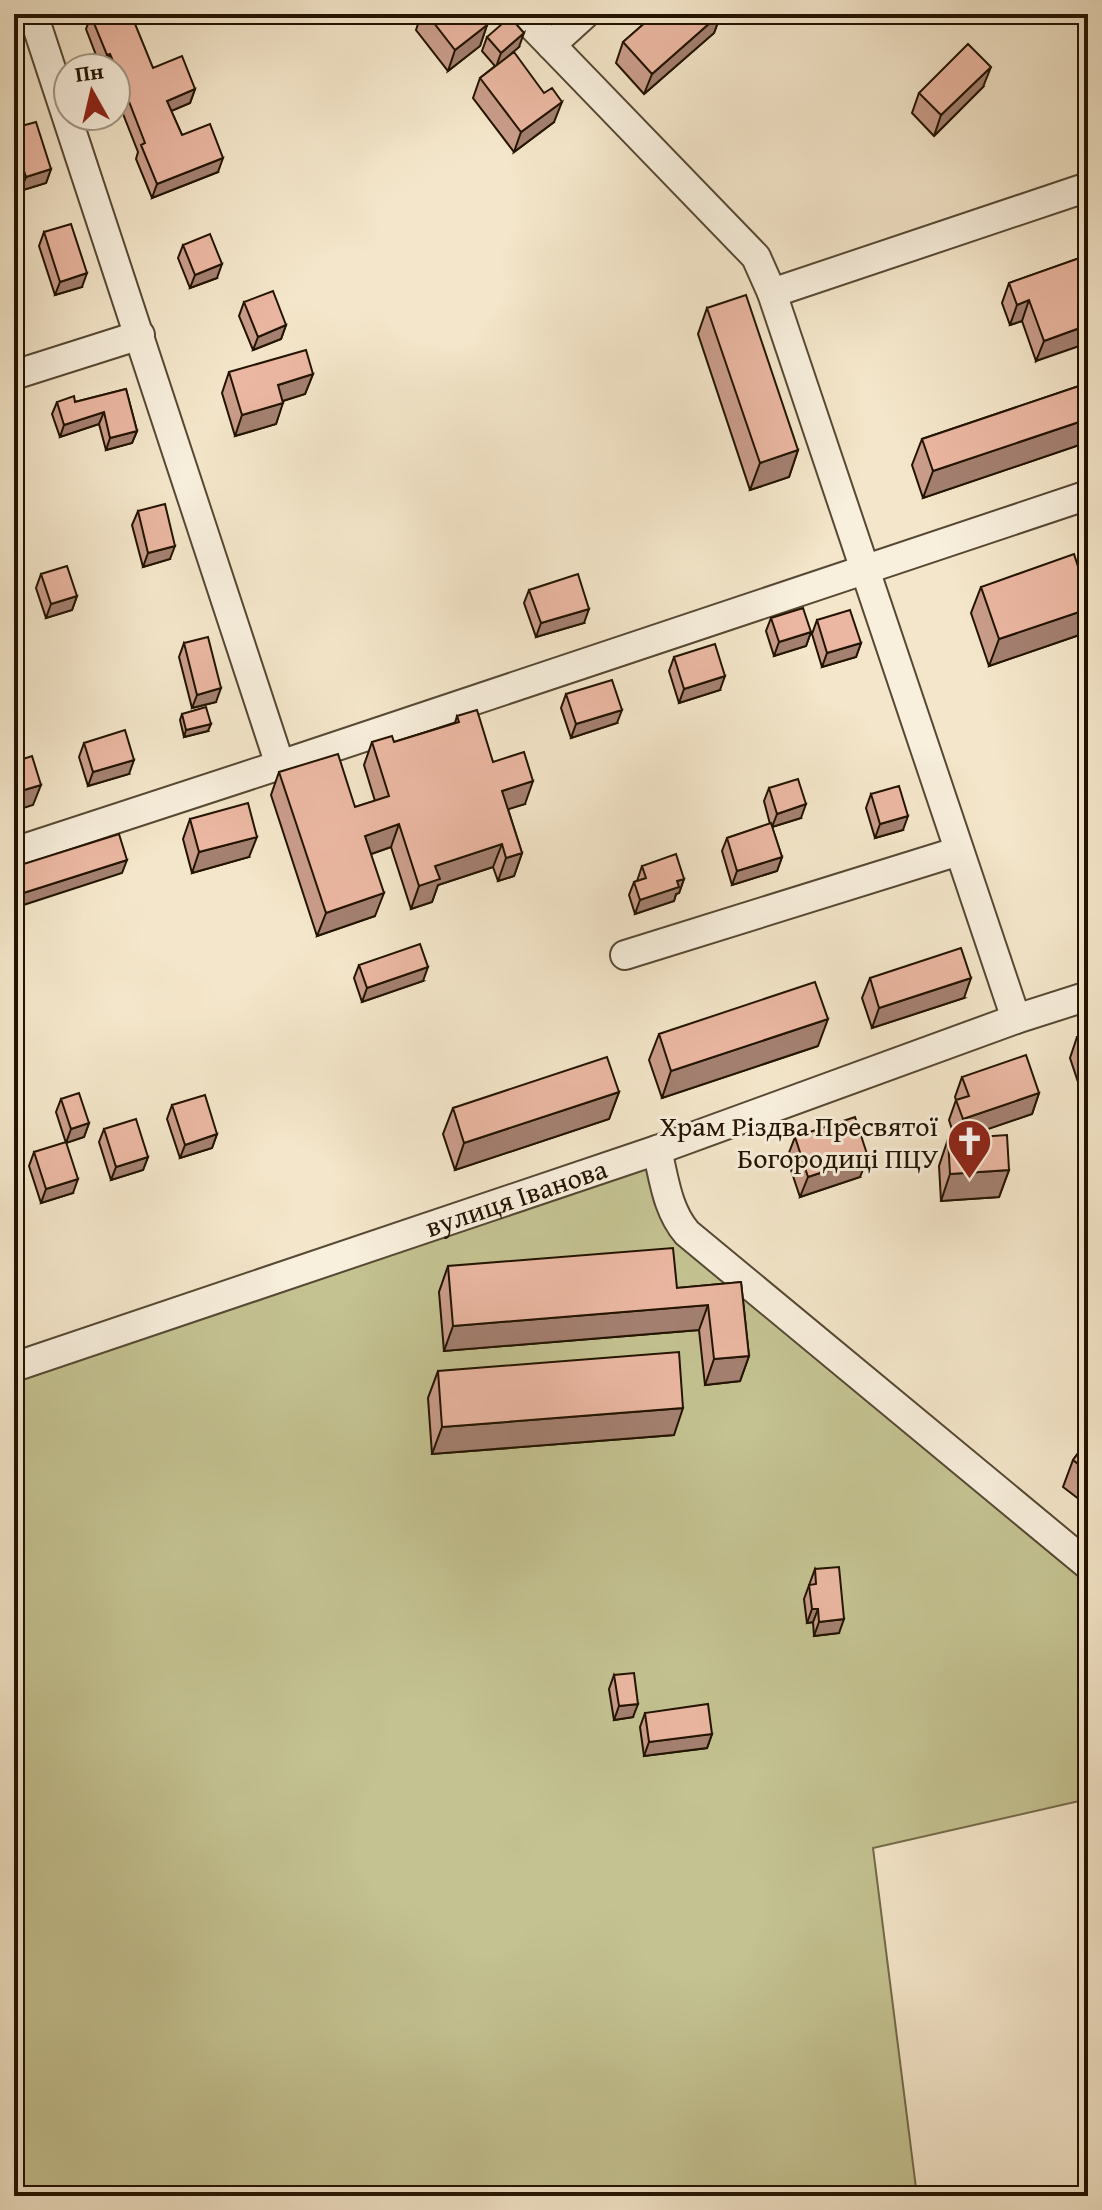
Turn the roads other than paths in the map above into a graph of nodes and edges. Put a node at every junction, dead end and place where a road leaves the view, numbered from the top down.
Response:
1 (33, 14) edge
2 (521, 14) edge
3 (585, 14) edge
4 (551, 45) junction
5 (1088, 187) edge
6 (772, 293) junction
7 (140, 335) junction
8 (14, 375) edge
9 (1088, 495) edge
10 (864, 569) junction
11 (280, 765) junction
12 (959, 851) junction
13 (14, 852) edge
14 (625, 955) dead end
15 (1088, 996) edge
16 (1016, 1019) junction
17 (657, 1150) junction
18 (14, 1367) edge
19 (1088, 1565) edge

1 - 7 street
2 - 4 street
3 - 4 street
4 - 6 street
5 - 6 street
6 - 10 street
7 - 8 street
7 - 11 street
9 - 10 street
10 - 11 street
10 - 12 street
11 - 13 street
12 - 14 street
12 - 16 street
15 - 16 street, вулиця Іванова
16 - 17 street, вулиця Іванова
17 - 18 street, вулиця Іванова
17 - 19 street

